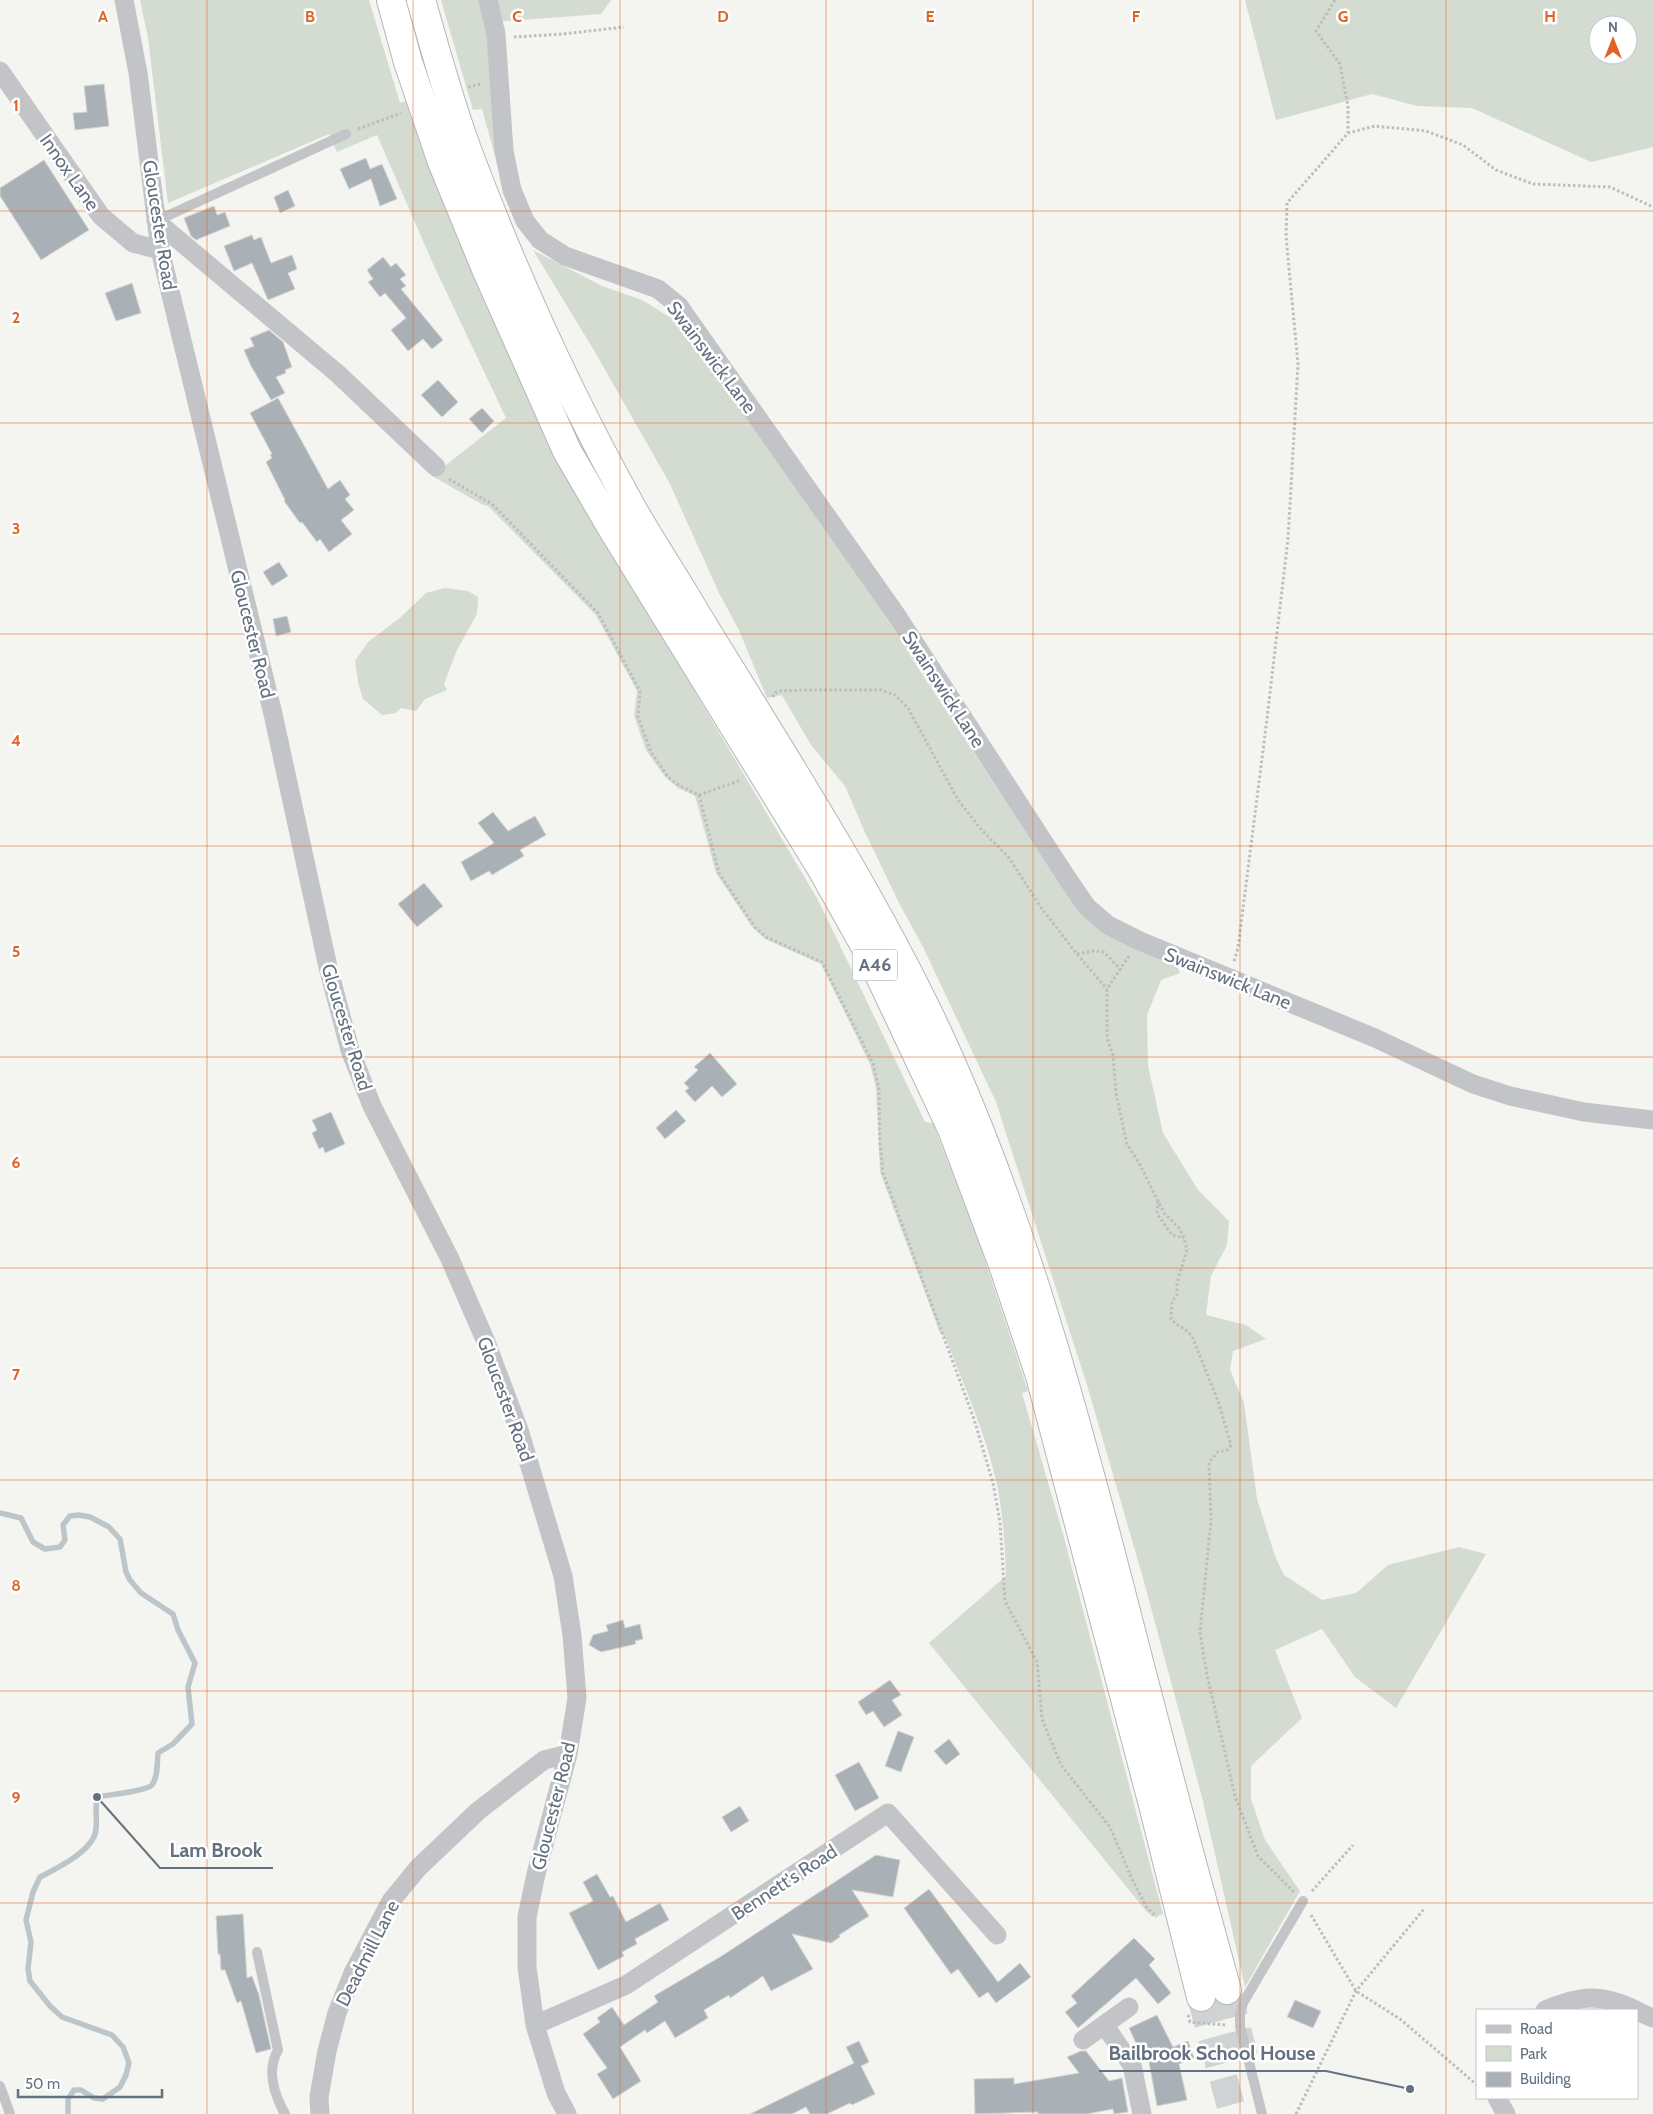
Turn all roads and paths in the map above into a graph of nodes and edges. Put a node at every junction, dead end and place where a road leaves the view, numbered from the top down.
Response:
1 (124, 0) edge
2 (391, 0) edge
3 (421, 0) edge
4 (488, 0) edge
5 (1335, 0) edge
6 (624, 27) dead end
7 (496, 34) junction
8 (0, 72) edge
9 (397, 114) dead end
10 (372, 122) dead end
11 (1348, 133) junction
12 (346, 134) dead end
13 (1653, 207) edge
14 (156, 221) junction
15 (160, 250) junction
16 (436, 467) joint
17 (778, 691) dead end
18 (746, 778) dead end
19 (699, 795) junction
20 (1140, 941) junction
21 (1076, 954) junction
22 (1121, 970) junction
23 (1238, 981) junction
24 (1107, 989) junction
25 (1653, 1120) edge
26 (1158, 1200) junction
27 (1184, 1238) junction
28 (568, 1754) junction
29 (1353, 1845) dead end
30 (1303, 1901) junction
31 (1424, 1908) dead end
32 (1162, 1921) dead end
33 (997, 1935) dead end
34 (257, 1952) dead end
35 (1356, 1991) junction
36 (1205, 2000) junction
37 (1129, 2008) dead end
38 (1548, 2009) edge
39 (1634, 2009) edge
40 (1638, 2011) edge
41 (1653, 2018) edge
42 (536, 2025) junction
43 (1105, 2026) junction
44 (1240, 2026) junction
45 (1083, 2040) dead end
46 (1476, 2084) edge
47 (0, 2086) edge
48 (1498, 2099) edge
49 (10, 2114) edge
50 (285, 2114) edge
51 (320, 2114) edge
52 (567, 2114) edge
53 (1142, 2114) edge
54 (1262, 2114) edge
55 (1296, 2114) edge
56 (1506, 2114) edge

1 - 14 street, Gloucester Road
2 - 36 highway, A46
3 - 36 highway, A46
4 - 7 street, Swainswick Lane
5 - 11 path
6 - 7 path
7 - 20 street, Swainswick Lane
8 - 15 street, Innox Lane
9 - 10 path
11 - 13 path
11 - 23 path
12 - 14 lane
14 - 15 street, Gloucester Road
14 - 16 street
15 - 28 street, Gloucester Road
16 - 19 path
17 - 21 path
18 - 19 path
19 - 32 path
20 - 22 path
20 - 23 street, Swainswick Lane
21 - 22 path
21 - 24 path
22 - 24 path
23 - 25 street, Swainswick Lane
24 - 26 path
26 - 27 path
26 - 27 path
27 - 30 path
28 - 42 street, Gloucester Road
28 - 51 street, Deadmill Lane
29 - 30 path
30 - 35 path
30 - 44 lane
31 - 35 path
33 - 42 street, Bennett's Road
34 - 50 lane
35 - 46 path
35 - 55 path
36 - 44 path
37 - 43 street
38 - 39 street
40 - 41 street
42 - 52 street, Gloucester Road
43 - 45 street
43 - 53 street
44 - 54 lane
47 - 49 lane
48 - 56 street

